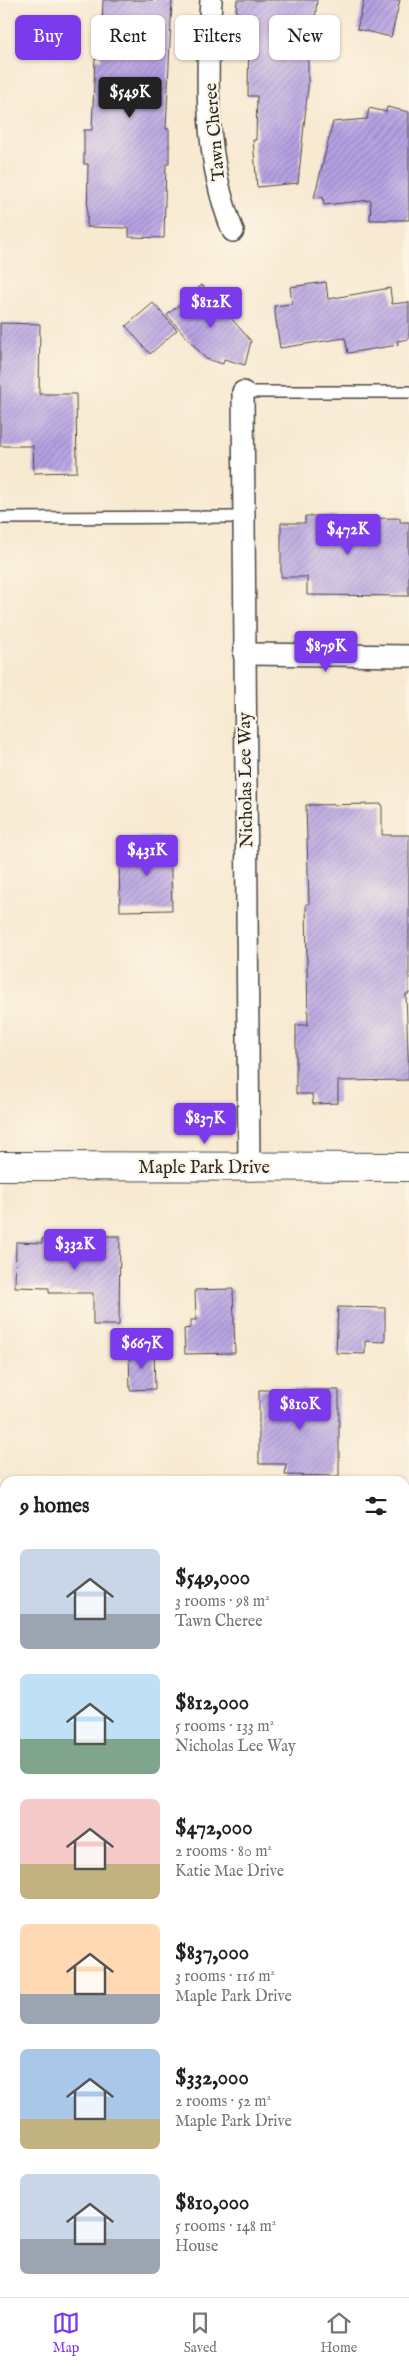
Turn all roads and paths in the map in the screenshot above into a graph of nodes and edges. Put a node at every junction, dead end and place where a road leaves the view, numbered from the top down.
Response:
1 (211, 0) edge
2 (233, 231) dead end
3 (243, 392) joint
4 (409, 392) edge
5 (243, 517) junction
6 (0, 518) edge
7 (244, 654) junction
8 (409, 656) edge
9 (0, 1166) edge
10 (248, 1167) junction
11 (409, 1167) edge

1 - 2 street, Tawn Cheree
3 - 4 lane
3 - 5 street, Nicholas Lee Way
5 - 6 lane
5 - 7 street, Nicholas Lee Way
7 - 8 street
7 - 10 street, Nicholas Lee Way
9 - 10 street, Maple Park Drive
10 - 11 street, Maple Park Drive

